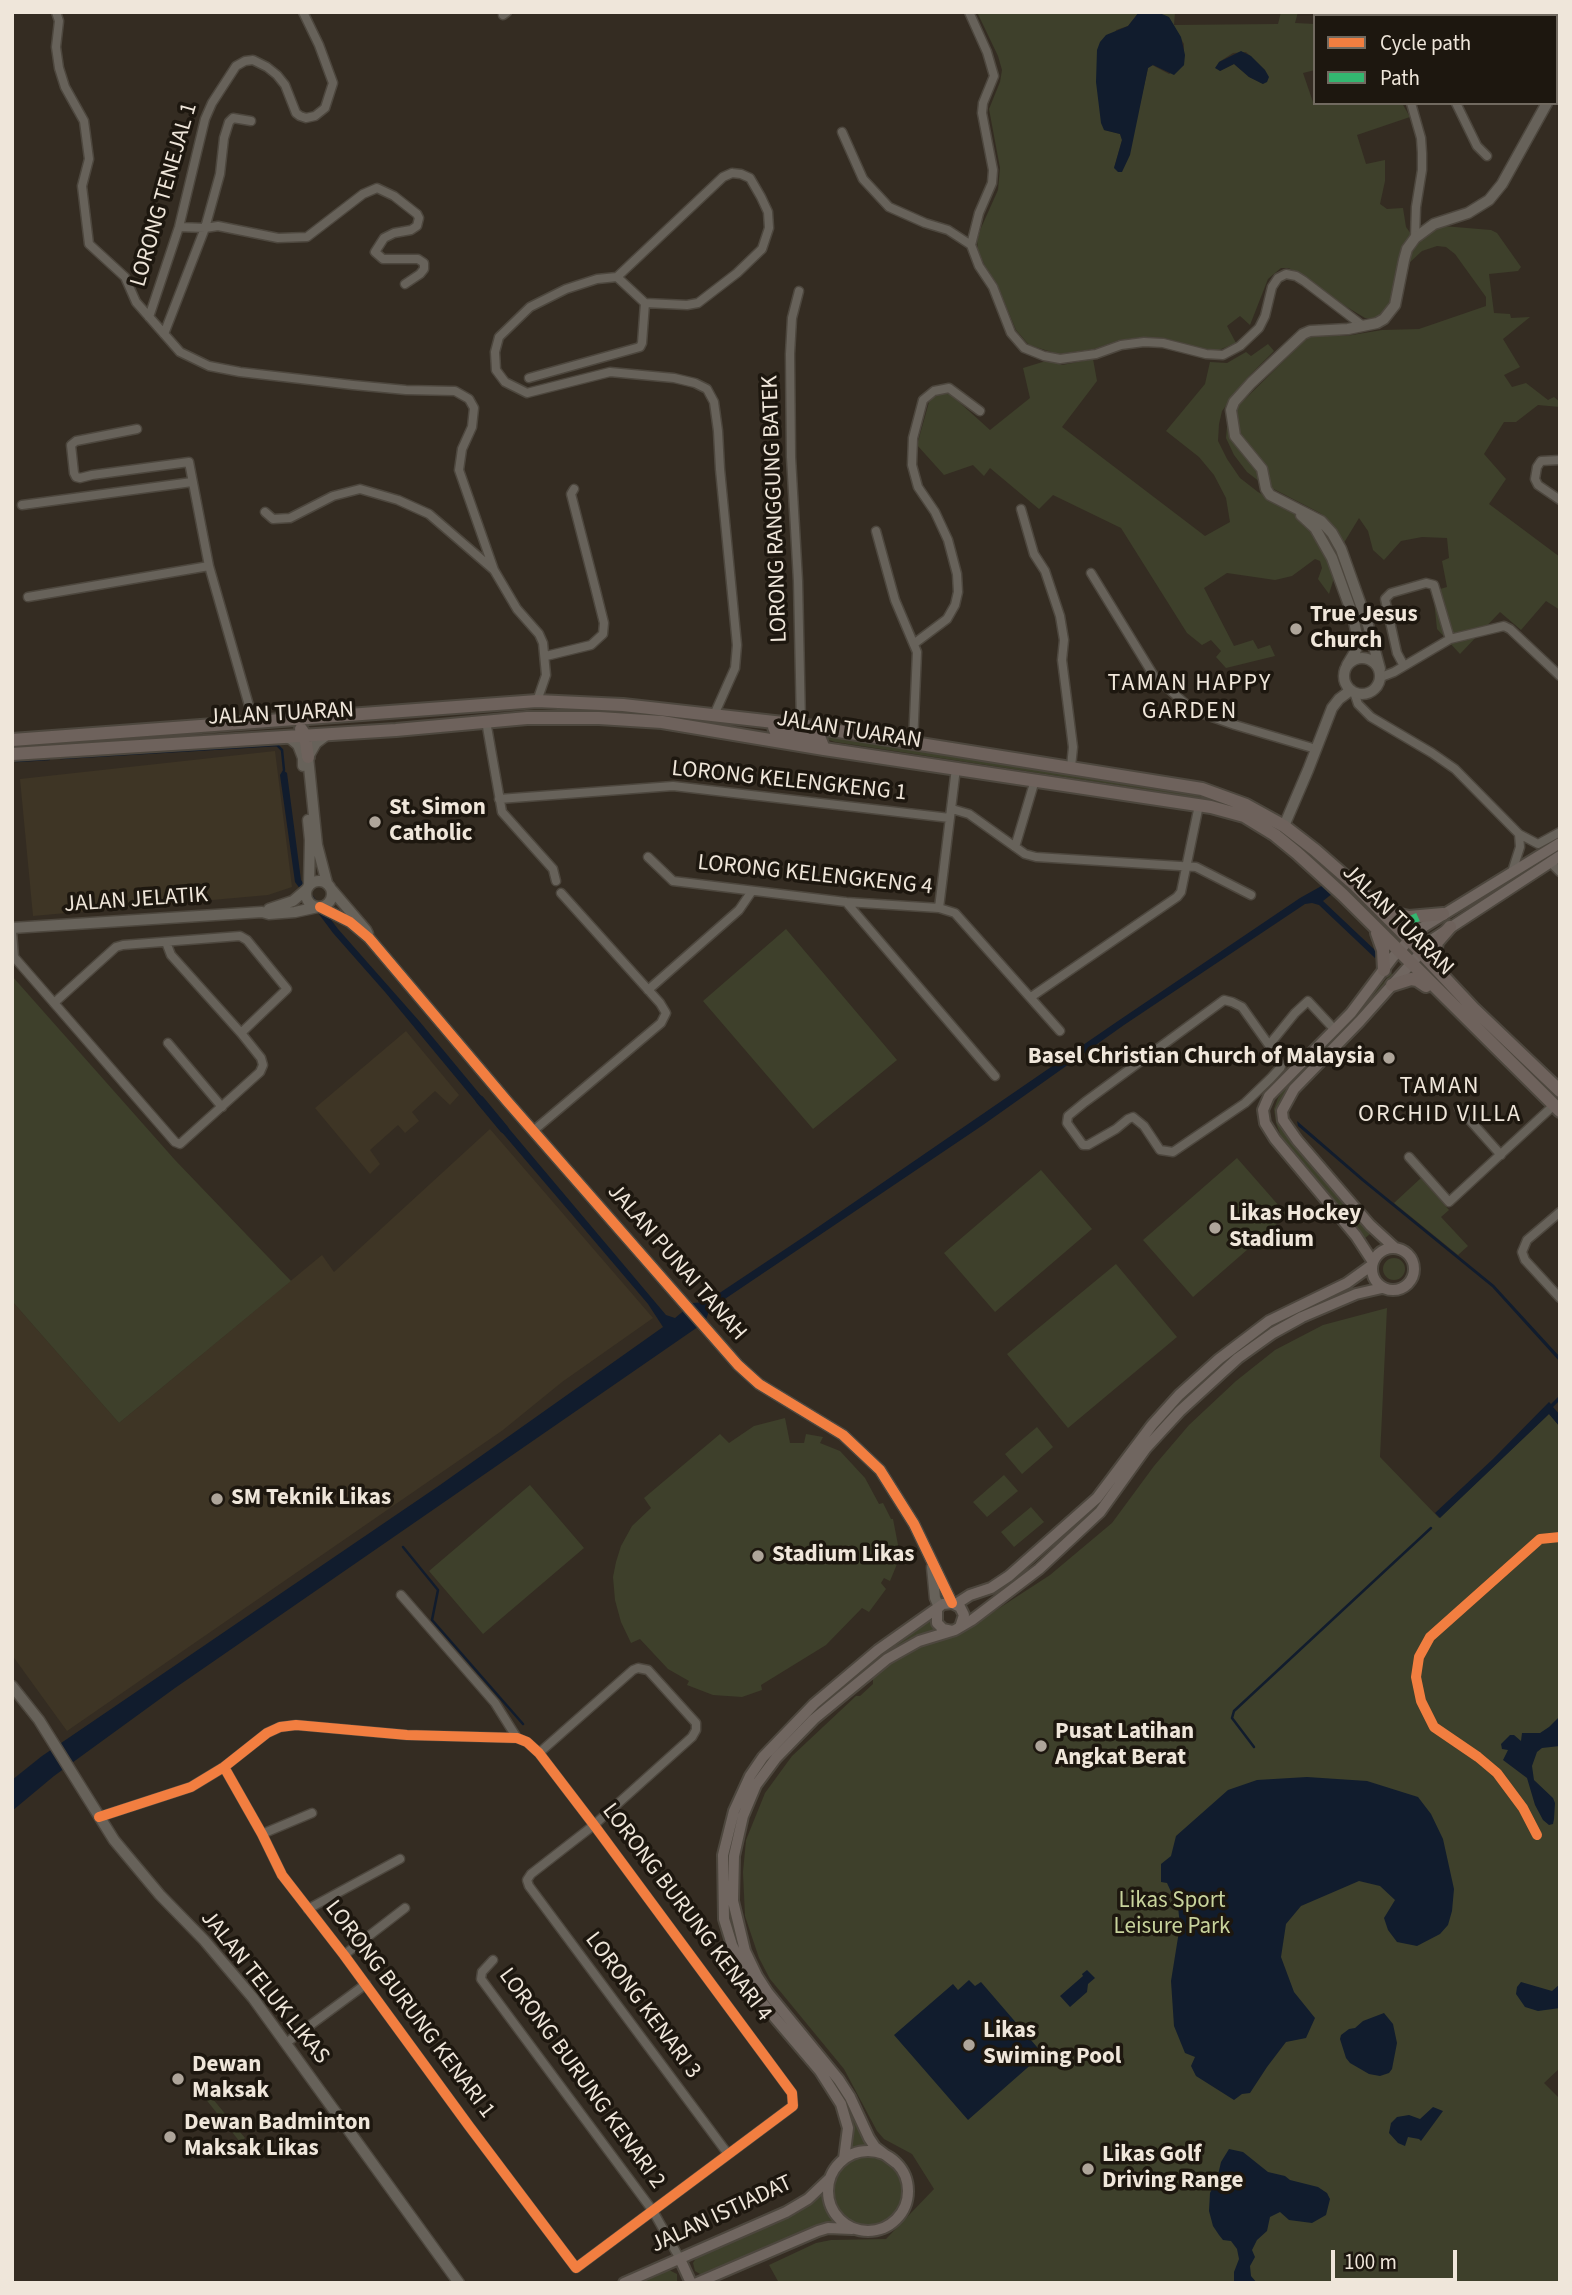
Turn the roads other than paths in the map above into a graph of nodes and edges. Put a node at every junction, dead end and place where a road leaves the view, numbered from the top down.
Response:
1 (56, 12) edge
2 (303, 12) edge
3 (969, 12) edge
4 (1412, 105) edge
5 (1457, 105) edge
6 (1546, 105) edge
7 (251, 121) dead end
8 (842, 132) dead end
9 (1487, 156) dead end
10 (179, 227) junction
11 (205, 228) junction
12 (1415, 238) junction
13 (971, 246) junction
14 (617, 277) junction
15 (405, 284) dead end
16 (799, 291) dead end
17 (645, 303) junction
18 (149, 317) junction
19 (1363, 326) junction
20 (164, 334) junction
21 (529, 378) dead end
22 (981, 411) dead end
23 (137, 429) dead end
24 (1560, 460) edge
25 (192, 482) junction
26 (574, 489) dead end
27 (1560, 500) edge
28 (22, 505) dead end
29 (1290, 505) junction
30 (1021, 509) dead end
31 (265, 512) dead end
32 (876, 531) dead end
33 (1336, 539) junction
34 (1326, 545) junction
35 (209, 566) junction
36 (494, 570) junction
37 (1091, 573) dead end
38 (28, 597) dead end
39 (1450, 639) junction
40 (915, 643) junction
41 (546, 656) junction
42 (1347, 665) junction
43 (1404, 666) junction
44 (1380, 673) junction
45 (1560, 676) edge
46 (1352, 691) junction
47 (537, 701) junction
48 (714, 715) junction
49 (486, 721) junction
50 (254, 723) junction
51 (780, 723) junction
52 (802, 725) junction
53 (211, 726) junction
54 (332, 733) junction
55 (305, 735) junction
56 (280, 736) junction
57 (12, 739) edge
58 (913, 743) junction
59 (824, 749) junction
60 (1317, 749) junction
61 (12, 754) edge
62 (308, 757) junction
63 (1071, 767) junction
64 (956, 768) junction
65 (1035, 780) junction
66 (499, 799) junction
67 (1199, 805) junction
68 (952, 809) junction
69 (1244, 816) junction
70 (950, 818) junction
71 (1284, 826) junction
72 (1560, 832) edge
73 (1518, 834) junction
74 (1560, 843) edge
75 (1015, 847) junction
76 (648, 857) dead end
77 (1555, 859) edge
78 (1187, 866) junction
79 (1512, 872) junction
80 (1560, 872) edge
81 (556, 881) dead end
82 (1355, 885) junction
83 (308, 887) junction
84 (329, 887) junction
85 (752, 891) junction
86 (561, 892) dead end
87 (1251, 895) dead end
88 (846, 902) junction
89 (319, 907) junction
90 (939, 908) junction
91 (262, 912) junction
92 (1443, 914) junction
93 (1370, 923) junction
94 (1450, 927) junction
95 (12, 930) edge
96 (369, 938) junction
97 (1409, 939) junction
98 (166, 942) junction
99 (1398, 951) junction
100 (1420, 951) junction
101 (1410, 963) junction
102 (1384, 970) junction
103 (1439, 972) junction
104 (1392, 985) junction
105 (648, 990) junction
106 (1031, 997) junction
107 (54, 1003) junction
108 (1464, 1017) junction
109 (1335, 1030) junction
110 (1060, 1031) dead end
111 (241, 1033) junction
112 (168, 1043) dead end
113 (1269, 1045) junction
114 (995, 1076) dead end
115 (1560, 1091) edge
116 (222, 1107) junction
117 (1458, 1108) dead end
118 (1557, 1108) edge
119 (533, 1131) junction
120 (1501, 1155) junction
121 (1409, 1157) dead end
122 (1560, 1212) edge
123 (1395, 1248) junction
124 (1372, 1263) junction
125 (1382, 1288) junction
126 (1560, 1298) edge
127 (932, 1563) junction
128 (401, 1595) dead end
129 (954, 1603) junction
130 (938, 1609) junction
131 (956, 1629) junction
132 (12, 1686) edge
133 (517, 1738) junction
134 (539, 1753) junction
135 (224, 1767) junction
136 (312, 1813) dead end
137 (99, 1817) junction
138 (594, 1825) junction
139 (262, 1834) junction
140 (400, 1859) dead end
141 (405, 1908) dead end
142 (308, 1909) junction
143 (344, 1955) junction
144 (494, 1961) dead end
145 (366, 1984) junction
146 (286, 2043) junction
147 (729, 2154) junction
148 (844, 2160) junction
149 (896, 2163) junction
150 (831, 2177) junction
151 (653, 2211) junction
152 (855, 2229) junction
153 (680, 2259) junction
154 (459, 2283) edge
155 (624, 2283) edge
156 (691, 2283) edge
157 (697, 2283) edge

1 - 18 street
2 - 10 street, LORONG TENEJAL 1
3 - 13 street
4 - 12 street
5 - 9 street
6 - 12 street
7 - 11 street
8 - 13 street
10 - 11 street
10 - 18 street, LORONG TENEJAL 1
11 - 15 street
11 - 20 street
12 - 19 street
13 - 19 street
14 - 17 street
14 - 17 street
14 - 48 street
16 - 52 street, LORONG RANGGUNG BATEK
17 - 21 street
18 - 20 street
19 - 29 street
20 - 36 street
22 - 40 street
23 - 25 street
24 - 27 street
25 - 28 street
25 - 35 street
26 - 41 street
29 - 33 street
29 - 34 street
30 - 63 street
31 - 36 street
32 - 40 street
33 - 34 street
33 - 44 street
34 - 42 street
35 - 38 street
35 - 50 street
36 - 41 street
37 - 60 street
39 - 43 street
39 - 43 street
39 - 45 street
40 - 58 street
41 - 47 street
42 - 44 street
42 - 46 street
43 - 44 street
44 - 46 street
46 - 60 street
46 - 73 street
47 - 48 main road, JALAN TUARAN
47 - 50 main road, JALAN TUARAN
48 - 51 main road, JALAN TUARAN
49 - 54 main road, JALAN TUARAN
49 - 59 main road, JALAN TUARAN
49 - 66 street
50 - 53 main road, JALAN TUARAN
51 - 52 main road, JALAN TUARAN
51 - 59 main road
52 - 58 main road, JALAN TUARAN
53 - 55 main road
53 - 57 main road, JALAN TUARAN
54 - 55 main road, JALAN TUARAN
54 - 62 street
55 - 56 main road, JALAN TUARAN
55 - 62 main road
56 - 61 main road, JALAN TUARAN
56 - 83 street
58 - 63 main road, JALAN TUARAN
59 - 64 main road, JALAN TUARAN
60 - 71 street
62 - 84 street
63 - 71 main road, JALAN TUARAN
64 - 65 main road, JALAN TUARAN
64 - 68 street
65 - 67 main road, JALAN TUARAN
65 - 75 street
66 - 70 street, LORONG KELENGKENG 1
66 - 81 street
67 - 69 main road, JALAN TUARAN
67 - 78 street
68 - 70 street
68 - 75 street
69 - 71 main road
69 - 93 main road, JALAN TUARAN
70 - 90 street
71 - 82 main road, JALAN TUARAN
72 - 73 street
73 - 79 street
74 - 79 main road
75 - 78 street
76 - 85 street, LORONG KELENGKENG 4
77 - 80 street
77 - 94 main road
78 - 87 street
78 - 106 street
79 - 92 main road
82 - 92 main road
82 - 97 main road, JALAN TUARAN
83 - 84 street
83 - 89 street
83 - 91 street, JALAN JELATIK
84 - 89 street
84 - 96 street
85 - 88 street, LORONG KELENGKENG 4
85 - 105 street
86 - 105 street
88 - 90 street, LORONG KELENGKENG 4
88 - 114 street
89 - 91 street, JALAN JELATIK
89 - 96 street
90 - 106 street, LORONG KELENGKENG 4
91 - 95 street, JALAN JELATIK
92 - 97 main road
93 - 99 main road, JALAN TUARAN
93 - 102 main road
94 - 100 main road
94 - 103 main road
95 - 107 street
96 - 119 street, JALAN PUNAI TANAH
97 - 99 main road
97 - 100 main road, JALAN TUARAN
98 - 107 street
98 - 111 street
98 - 111 street
99 - 101 main road, JALAN TUARAN
99 - 102 main road
100 - 101 main road
100 - 103 main road, JALAN TUARAN
101 - 104 main road
101 - 108 main road, JALAN TUARAN
102 - 109 main road
103 - 115 main road, JALAN TUARAN
104 - 108 main road
104 - 123 main road
105 - 119 street
106 - 110 street, LORONG KELENGKENG 4
107 - 116 street
108 - 118 main road, JALAN TUARAN
109 - 113 street
109 - 124 main road
111 - 116 street
112 - 116 street
113 - 113 street
117 - 120 street
118 - 120 street
119 - 127 street, JALAN PUNAI TANAH
120 - 121 street
122 - 126 street
123 - 124 main road
123 - 125 main road
124 - 125 main road
124 - 129 main road
125 - 131 main road
127 - 129 street, JALAN PUNAI TANAH
127 - 130 street, JALAN PUNAI TANAH
128 - 133 street
129 - 130 main road
129 - 131 main road
130 - 131 main road
130 - 148 main road
131 - 149 main road
132 - 137 street, JALAN TELUK LIKAS
133 - 134 street, LORONG BURUNG KENARI 4
133 - 135 street
134 - 138 street, LORONG BURUNG KENARI 4
134 - 138 street
135 - 137 street
135 - 139 street, LORONG BURUNG KENARI 1
136 - 139 street
137 - 146 street, JALAN TELUK LIKAS
138 - 147 street, LORONG BURUNG KENARI 4
138 - 147 street, LORONG KENARI 3
139 - 142 street, LORONG BURUNG KENARI 1
140 - 142 street
141 - 143 street
142 - 143 street, LORONG BURUNG KENARI 1
143 - 145 street, LORONG BURUNG KENARI 1
144 - 151 street, LORONG BURUNG KENARI 2
145 - 146 street, LORONG BURUNG KENARI 1
145 - 151 street, LORONG BURUNG KENARI 1
146 - 154 street, JALAN TELUK LIKAS
147 - 151 street
148 - 149 main road
148 - 150 main road
149 - 152 main road
150 - 152 main road
150 - 153 main road, JALAN ISTIADAT
151 - 153 street, LORONG BURUNG KENARI 2
152 - 157 main road
153 - 155 main road, JALAN ISTIADAT
153 - 156 main road

